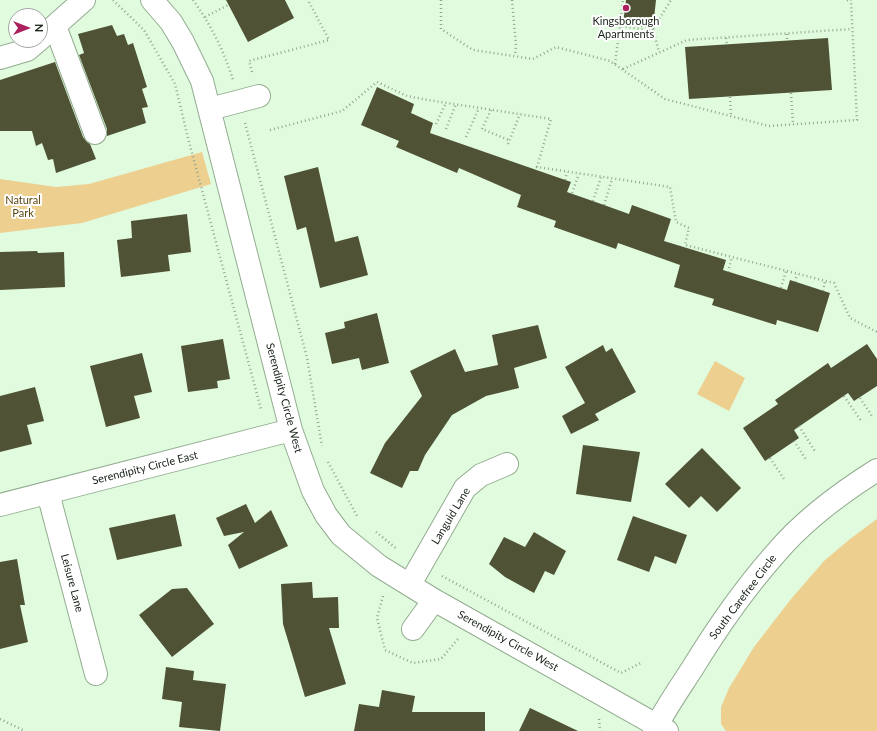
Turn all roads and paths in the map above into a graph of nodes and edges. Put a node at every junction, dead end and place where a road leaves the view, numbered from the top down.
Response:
1 (84, 0) edge
2 (114, 0) edge
3 (152, 0) edge
4 (193, 0) edge
5 (308, 0) edge
6 (441, 0) edge
7 (512, 0) edge
8 (623, 0) edge
9 (671, 0) edge
10 (846, 0) edge
11 (851, 0) edge
12 (228, 5) dead end
13 (205, 17) junction
14 (620, 26) junction
15 (653, 29) junction
16 (852, 29) junction
17 (48, 32) edge
18 (787, 34) junction
19 (726, 38) junction
20 (787, 41) dead end
21 (48, 43) edge
22 (727, 45) dead end
23 (29, 48) edge
24 (659, 52) junction
25 (515, 56) junction
26 (0, 58) edge
27 (615, 64) junction
28 (622, 69) junction
29 (252, 72) dead end
30 (235, 85) dead end
31 (791, 93) dead end
32 (259, 96) dead end
33 (730, 97) dead end
34 (446, 103) junction
35 (456, 104) junction
36 (479, 108) junction
37 (210, 109) junction
38 (491, 110) junction
39 (520, 114) junction
40 (731, 116) junction
41 (243, 117) dead end
42 (436, 124) dead end
43 (793, 124) junction
44 (446, 129) dead end
45 (270, 130) dead end
46 (95, 133) dead end
47 (466, 137) dead end
48 (509, 140) junction
49 (508, 144) dead end
50 (567, 172) junction
51 (579, 174) junction
52 (601, 177) junction
53 (612, 179) junction
54 (564, 180) dead end
55 (572, 193) dead end
56 (593, 201) dead end
57 (604, 205) dead end
58 (732, 257) junction
59 (786, 271) junction
60 (728, 272) dead end
61 (797, 274) junction
62 (825, 281) junction
63 (795, 282) dead end
64 (781, 288) dead end
65 (823, 291) dead end
66 (877, 332) edge
67 (844, 396) dead end
68 (860, 398) dead end
69 (872, 416) dead end
70 (862, 422) dead end
71 (799, 426) dead end
72 (281, 433) junction
73 (794, 441) dead end
74 (324, 453) dead end
75 (816, 453) dead end
76 (770, 458) dead end
77 (327, 460) dead end
78 (807, 461) dead end
79 (507, 464) dead end
80 (877, 470) edge
81 (784, 479) dead end
82 (48, 493) junction
83 (0, 505) edge
84 (364, 522) dead end
85 (375, 531) dead end
86 (422, 564) junction
87 (410, 584) junction
88 (378, 591) dead end
89 (434, 600) junction
90 (413, 629) dead end
91 (461, 636) dead end
92 (641, 663) dead end
93 (96, 674) dead end
94 (599, 718) dead end
95 (0, 719) edge
96 (659, 729) edge
97 (26, 731) edge
98 (600, 731) edge

1 - 17 street
2 - 72 path
3 - 37 street, Serendipity Circle West
4 - 13 path
5 - 29 path
6 - 25 path
7 - 25 path
8 - 14 path
9 - 15 path
10 - 11 path
11 - 16 path
12 - 13 path
13 - 30 path
14 - 15 path
14 - 27 path
15 - 24 path
16 - 18 path
16 - 43 path
18 - 19 path
18 - 20 path
19 - 22 path
19 - 24 path
21 - 46 street
23 - 26 street
24 - 28 path
25 - 27 path
27 - 28 path
28 - 40 path
31 - 43 path
32 - 37 street
33 - 40 path
34 - 35 path
34 - 42 path
34 - 45 path
35 - 36 path
35 - 44 path
36 - 38 path
36 - 47 path
37 - 72 street, Serendipity Circle West
38 - 39 path
38 - 48 path
39 - 48 path
39 - 50 path
40 - 43 path
41 - 74 path
48 - 49 path
50 - 51 path
50 - 54 path
51 - 52 path
51 - 55 path
52 - 53 path
52 - 56 path
53 - 57 path
53 - 58 path
58 - 59 path
58 - 60 path
59 - 61 path
59 - 64 path
61 - 62 path
61 - 63 path
62 - 65 path
62 - 66 path
67 - 70 path
68 - 69 path
71 - 75 path
72 - 82 street, Serendipity Circle East
72 - 87 street, Serendipity Circle West
73 - 78 path
76 - 81 path
77 - 84 path
79 - 86 street, Languid Lane
80 - 96 street, South Carefree Circle
82 - 83 street, Serendipity Circle East
82 - 93 street, Leisure Lane
85 - 86 path
86 - 87 street, Languid Lane
86 - 92 path
87 - 89 street, Serendipity Circle West
88 - 91 path
89 - 90 street
89 - 96 street, Serendipity Circle West
94 - 98 path
95 - 97 path

